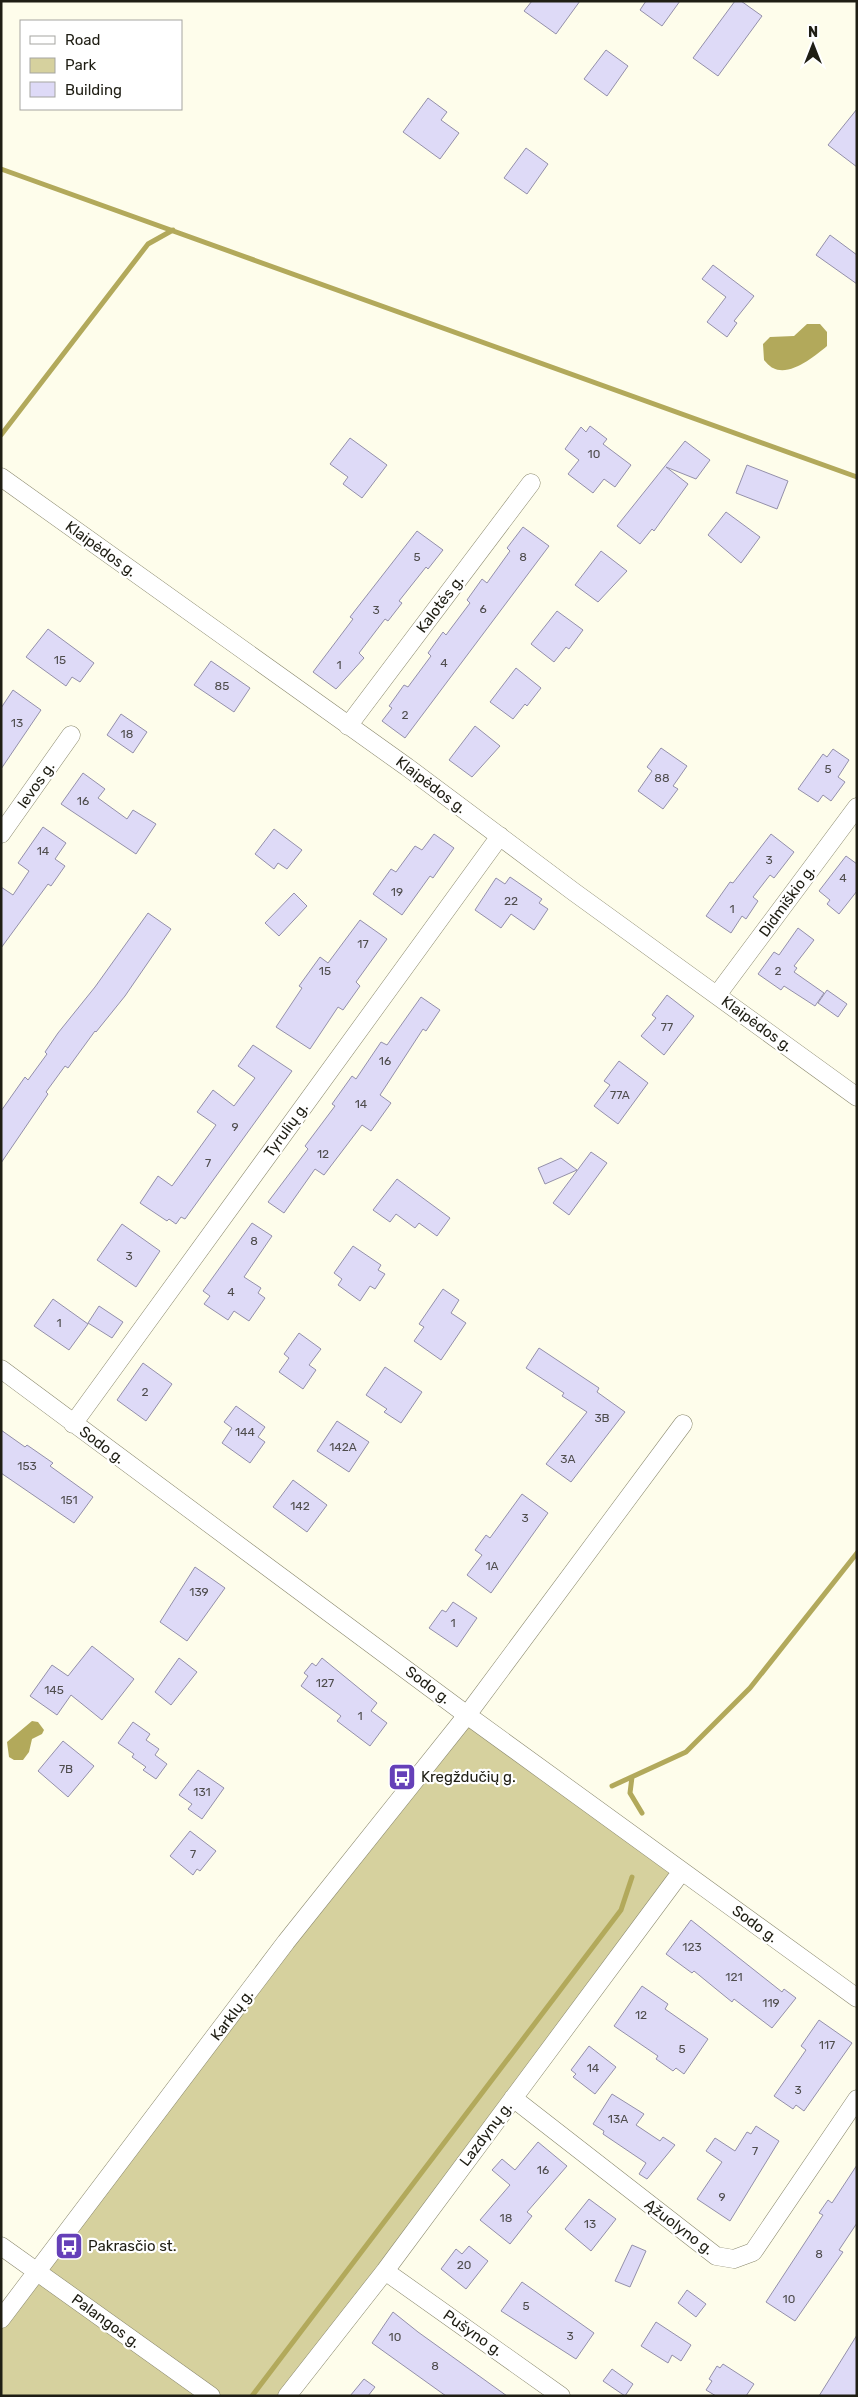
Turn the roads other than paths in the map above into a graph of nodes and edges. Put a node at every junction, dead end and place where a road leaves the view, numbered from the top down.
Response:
1 (1, 477) edge
2 (531, 483) dead end
3 (348, 726) junction
4 (71, 736) dead end
5 (857, 807) edge
6 (1, 834) edge
7 (500, 836) junction
8 (717, 995) junction
9 (857, 1097) edge
10 (1, 1369) edge
11 (73, 1424) junction
12 (683, 1424) dead end
13 (467, 1714) junction
14 (682, 1871) junction
15 (857, 1998) edge
16 (513, 2098) junction
17 (857, 2099) edge
18 (1, 2246) edge
19 (385, 2271) junction
20 (38, 2272) junction
21 (1, 2319) edge
22 (211, 2396) edge
23 (287, 2396) edge
24 (561, 2396) edge

1 - 3 street, Klaipėdos g.
2 - 3 street, Kalotės g.
3 - 7 street, Klaipėdos g.
4 - 6 street, Ievos g.
5 - 8 street, Didmiškio g.
7 - 8 street, Klaipėdos g.
7 - 11 street, Tyrulių g.
8 - 9 street, Klaipėdos g.
10 - 11 street, Sodo g.
11 - 13 street, Sodo g.
12 - 13 street
13 - 14 street, Sodo g.
13 - 20 street, Karklų g.
14 - 15 street, Sodo g.
14 - 16 street, Lazdynų g.
16 - 17 street, Ąžuolyno g.
16 - 19 street, Lazdynų g.
18 - 20 street, Palangos g.
19 - 23 street, Lazdynų g.
19 - 24 street, Pušyno g.
20 - 21 street, Karklų g.
20 - 22 street, Palangos g.

